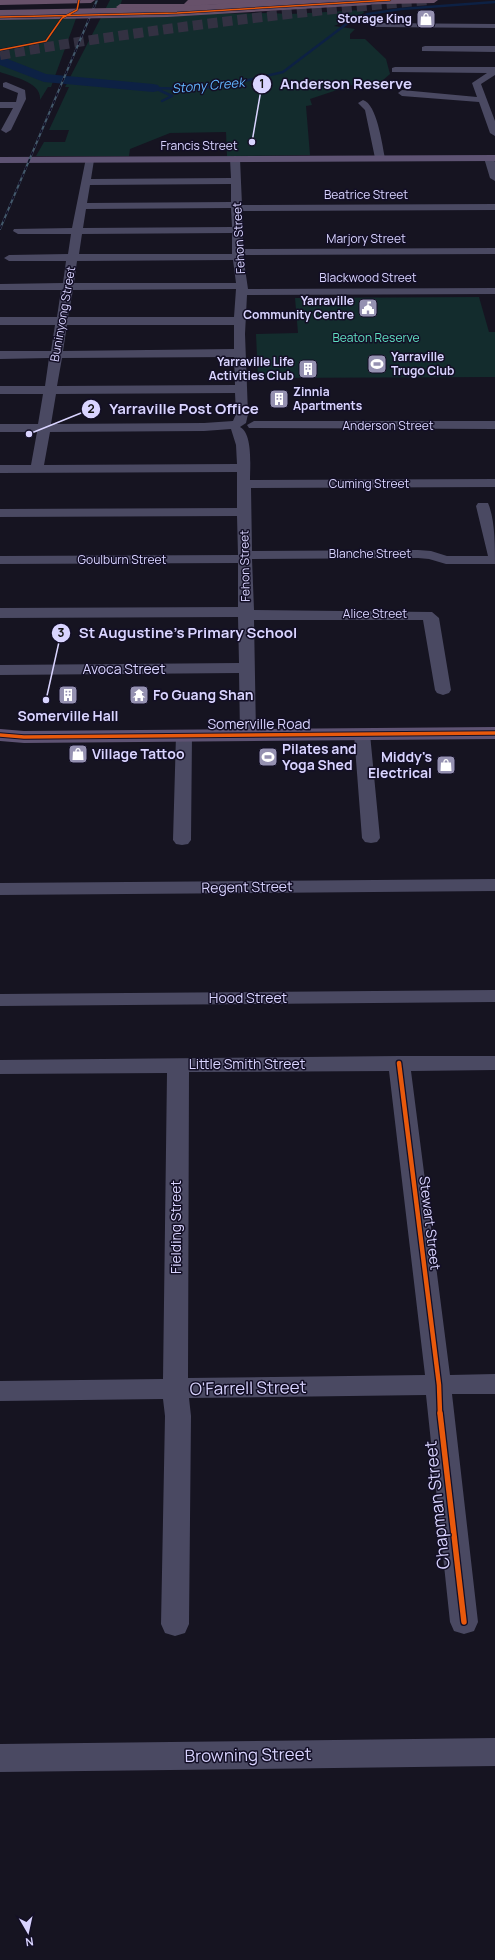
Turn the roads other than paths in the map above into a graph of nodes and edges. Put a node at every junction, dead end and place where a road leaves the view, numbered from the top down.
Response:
1 (91, 0) edge
2 (171, 0) edge
3 (289, 0) edge
4 (369, 0) edge
5 (434, 0) edge
6 (101, 1) dead end
7 (0, 2) edge
8 (17, 4) junction
9 (119, 4) junction
10 (0, 6) edge
11 (0, 15) edge
12 (377, 25) dead end
13 (495, 26) edge
14 (425, 49) dead end
15 (492, 60) edge
16 (395, 70) dead end
17 (17, 82) dead end
18 (3, 85) edge
19 (402, 93) dead end
20 (482, 100) junction
21 (363, 103) dead end
22 (0, 104) edge
23 (19, 105) junction
24 (6, 130) dead end
25 (495, 133) edge
26 (380, 158) junction
27 (492, 158) edge
28 (235, 159) junction
29 (0, 160) edge
30 (89, 160) junction
31 (495, 178) edge
32 (236, 181) junction
33 (86, 182) junction
34 (81, 206) junction
35 (237, 207) junction
36 (495, 207) edge
37 (237, 230) junction
38 (18, 231) dead end
39 (77, 231) junction
40 (495, 251) edge
41 (238, 255) junction
42 (9, 258) dead end
43 (72, 258) junction
44 (67, 286) junction
45 (0, 287) edge
46 (242, 289) junction
47 (495, 291) edge
48 (62, 321) junction
49 (240, 321) junction
50 (0, 322) edge
51 (240, 353) junction
52 (56, 354) junction
53 (0, 355) edge
54 (241, 389) junction
55 (0, 390) edge
56 (50, 390) junction
57 (244, 425) junction
58 (495, 425) edge
59 (0, 428) edge
60 (44, 428) junction
61 (37, 468) junction
62 (243, 468) junction
63 (0, 469) edge
64 (495, 483) edge
65 (244, 484) junction
66 (483, 506) dead end
67 (244, 512) junction
68 (0, 513) edge
69 (495, 556) edge
70 (245, 557) junction
71 (0, 560) edge
72 (495, 560) edge
73 (0, 613) edge
74 (246, 613) junction
75 (247, 668) junction
76 (0, 670) edge
77 (443, 690) dead end
78 (495, 733) edge
79 (0, 734) edge
80 (248, 734) junction
81 (362, 734) junction
82 (184, 735) junction
83 (24, 737) junction
84 (0, 740) edge
85 (371, 838) dead end
86 (182, 840) dead end
87 (495, 885) edge
88 (0, 889) edge
89 (495, 996) edge
90 (0, 1000) edge
91 (495, 1062) edge
92 (399, 1063) junction
93 (178, 1064) junction
94 (0, 1067) edge
95 (495, 1384) edge
96 (439, 1385) junction
97 (175, 1390) junction
98 (0, 1391) edge
99 (464, 1622) dead end
100 (175, 1624) dead end
101 (495, 1752) edge
102 (0, 1758) edge

1 - 8 highway
2 - 9 highway
3 - 9 highway
4 - 11 highway, bridge
5 - 9 highway
6 - 8 highway
7 - 8 highway
8 - 9 highway
8 - 10 highway
12 - 13 street
14 - 15 street
15 - 16 street
15 - 20 street
17 - 18 street
18 - 23 street
19 - 20 street
20 - 25 street
21 - 26 street
22 - 23 street
23 - 24 street
26 - 27 main road, Francis Street
26 - 28 main road, Francis Street
27 - 31 street
28 - 30 main road, Francis Street
28 - 32 street, Fehon Street
29 - 30 main road, Francis Street
30 - 33 street, Buninyong Street
32 - 33 street
32 - 35 street, Fehon Street
33 - 34 street, Buninyong Street
34 - 35 street, Beatrice Street
34 - 39 street, Buninyong Street
35 - 36 street, Beatrice Street
35 - 37 street, Fehon Street
37 - 39 street
37 - 41 street, Fehon Street
38 - 39 street
39 - 43 street, Buninyong Street
40 - 41 street, Marjory Street
41 - 43 street, Marjory Street
41 - 46 street, Fehon Street
42 - 43 street, Marjory Street
43 - 44 street, Buninyong Street
44 - 45 street, Blackwood Street
44 - 46 street, Blackwood Street
44 - 48 street, Buninyong Street
46 - 47 street, Blackwood Street
46 - 49 street, Fehon Street
48 - 49 street
48 - 50 street
48 - 52 street, Buninyong Street
49 - 51 street, Fehon Street
51 - 52 street
51 - 54 street, Fehon Street
52 - 53 street
52 - 56 street, Buninyong Street
54 - 56 street
54 - 57 street, Fehon Street
55 - 56 street
56 - 60 street, Buninyong Street
57 - 58 street, Anderson Street
57 - 60 street, Anderson Street
57 - 62 street, Fehon Street
59 - 60 street, Anderson Street
60 - 61 street, Buninyong Street
61 - 62 street
61 - 63 street
62 - 65 street, Fehon Street
64 - 65 street, Cuming Street
65 - 67 street, Fehon Street
66 - 69 street
67 - 68 street
67 - 70 street, Fehon Street
70 - 71 street, Goulburn Street
70 - 72 street, Blanche Street
70 - 74 street, Fehon Street
73 - 74 street, Alice Street
74 - 75 street, Fehon Street
74 - 77 street, Alice Street
75 - 76 street, Avoca Street
75 - 80 street, Fehon Street
78 - 81 main road, Somerville Road
79 - 83 main road, Somerville Road
80 - 81 main road, Somerville Road
80 - 82 main road, Somerville Road
81 - 85 street
82 - 83 main road, Somerville Road
82 - 86 street
83 - 84 main road, Somerville Road
87 - 88 street, Regent Street
89 - 90 street, Hood Street
91 - 92 street, Little Smith Street
92 - 93 street, Little Smith Street
92 - 96 street, Stewart Street
93 - 94 street, Little Smith Street
93 - 97 street, Fielding Street
95 - 96 street, O'Farrell Street
96 - 97 street, O'Farrell Street
96 - 99 street, Chapman Street
97 - 98 street, O'Farrell Street
97 - 100 street, Fielding Street
101 - 102 street, Browning Street

